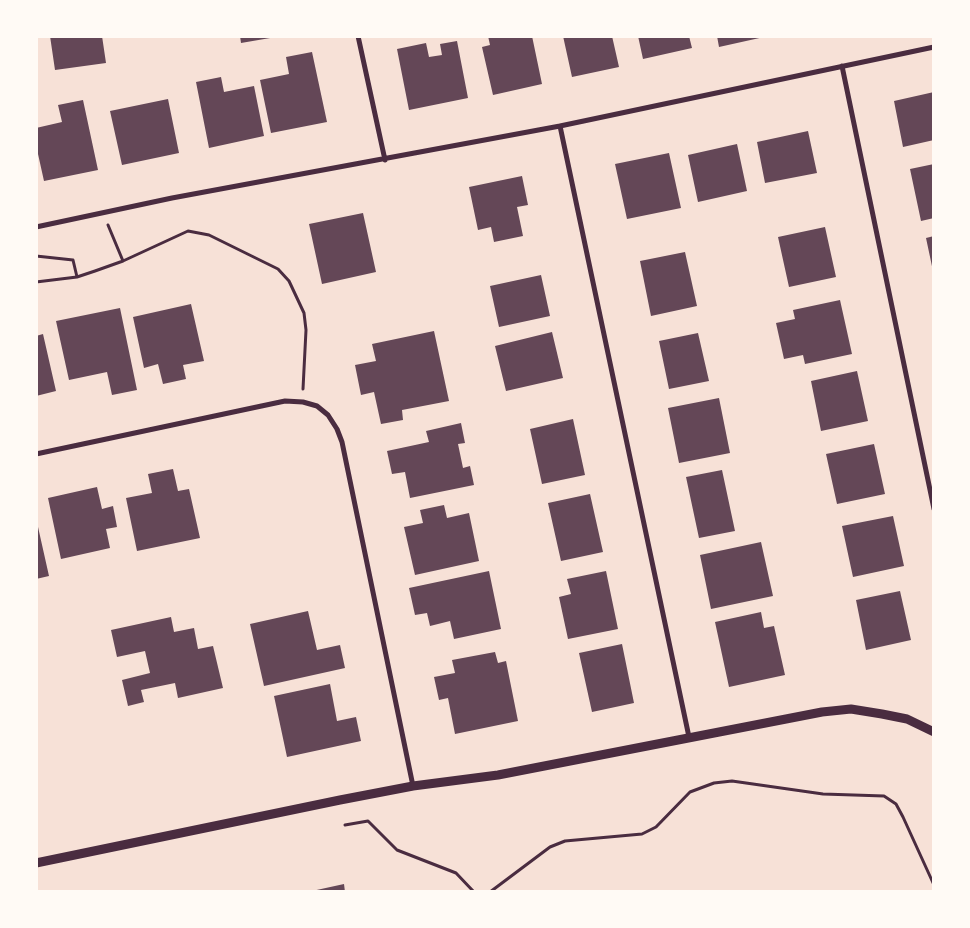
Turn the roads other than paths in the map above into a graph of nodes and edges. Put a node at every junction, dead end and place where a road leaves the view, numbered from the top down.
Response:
1 (358, 36) edge
2 (934, 47) edge
3 (842, 66) junction
4 (560, 126) junction
5 (385, 160) junction
6 (36, 227) edge
7 (36, 454) edge
8 (934, 509) edge
9 (934, 732) edge
10 (689, 737) junction
11 (413, 786) junction
12 (36, 863) edge

1 - 5 street
2 - 3 street
3 - 4 street
3 - 8 street
4 - 5 street
4 - 10 street
5 - 6 street
7 - 11 street
9 - 10 street
10 - 11 street
11 - 12 street

